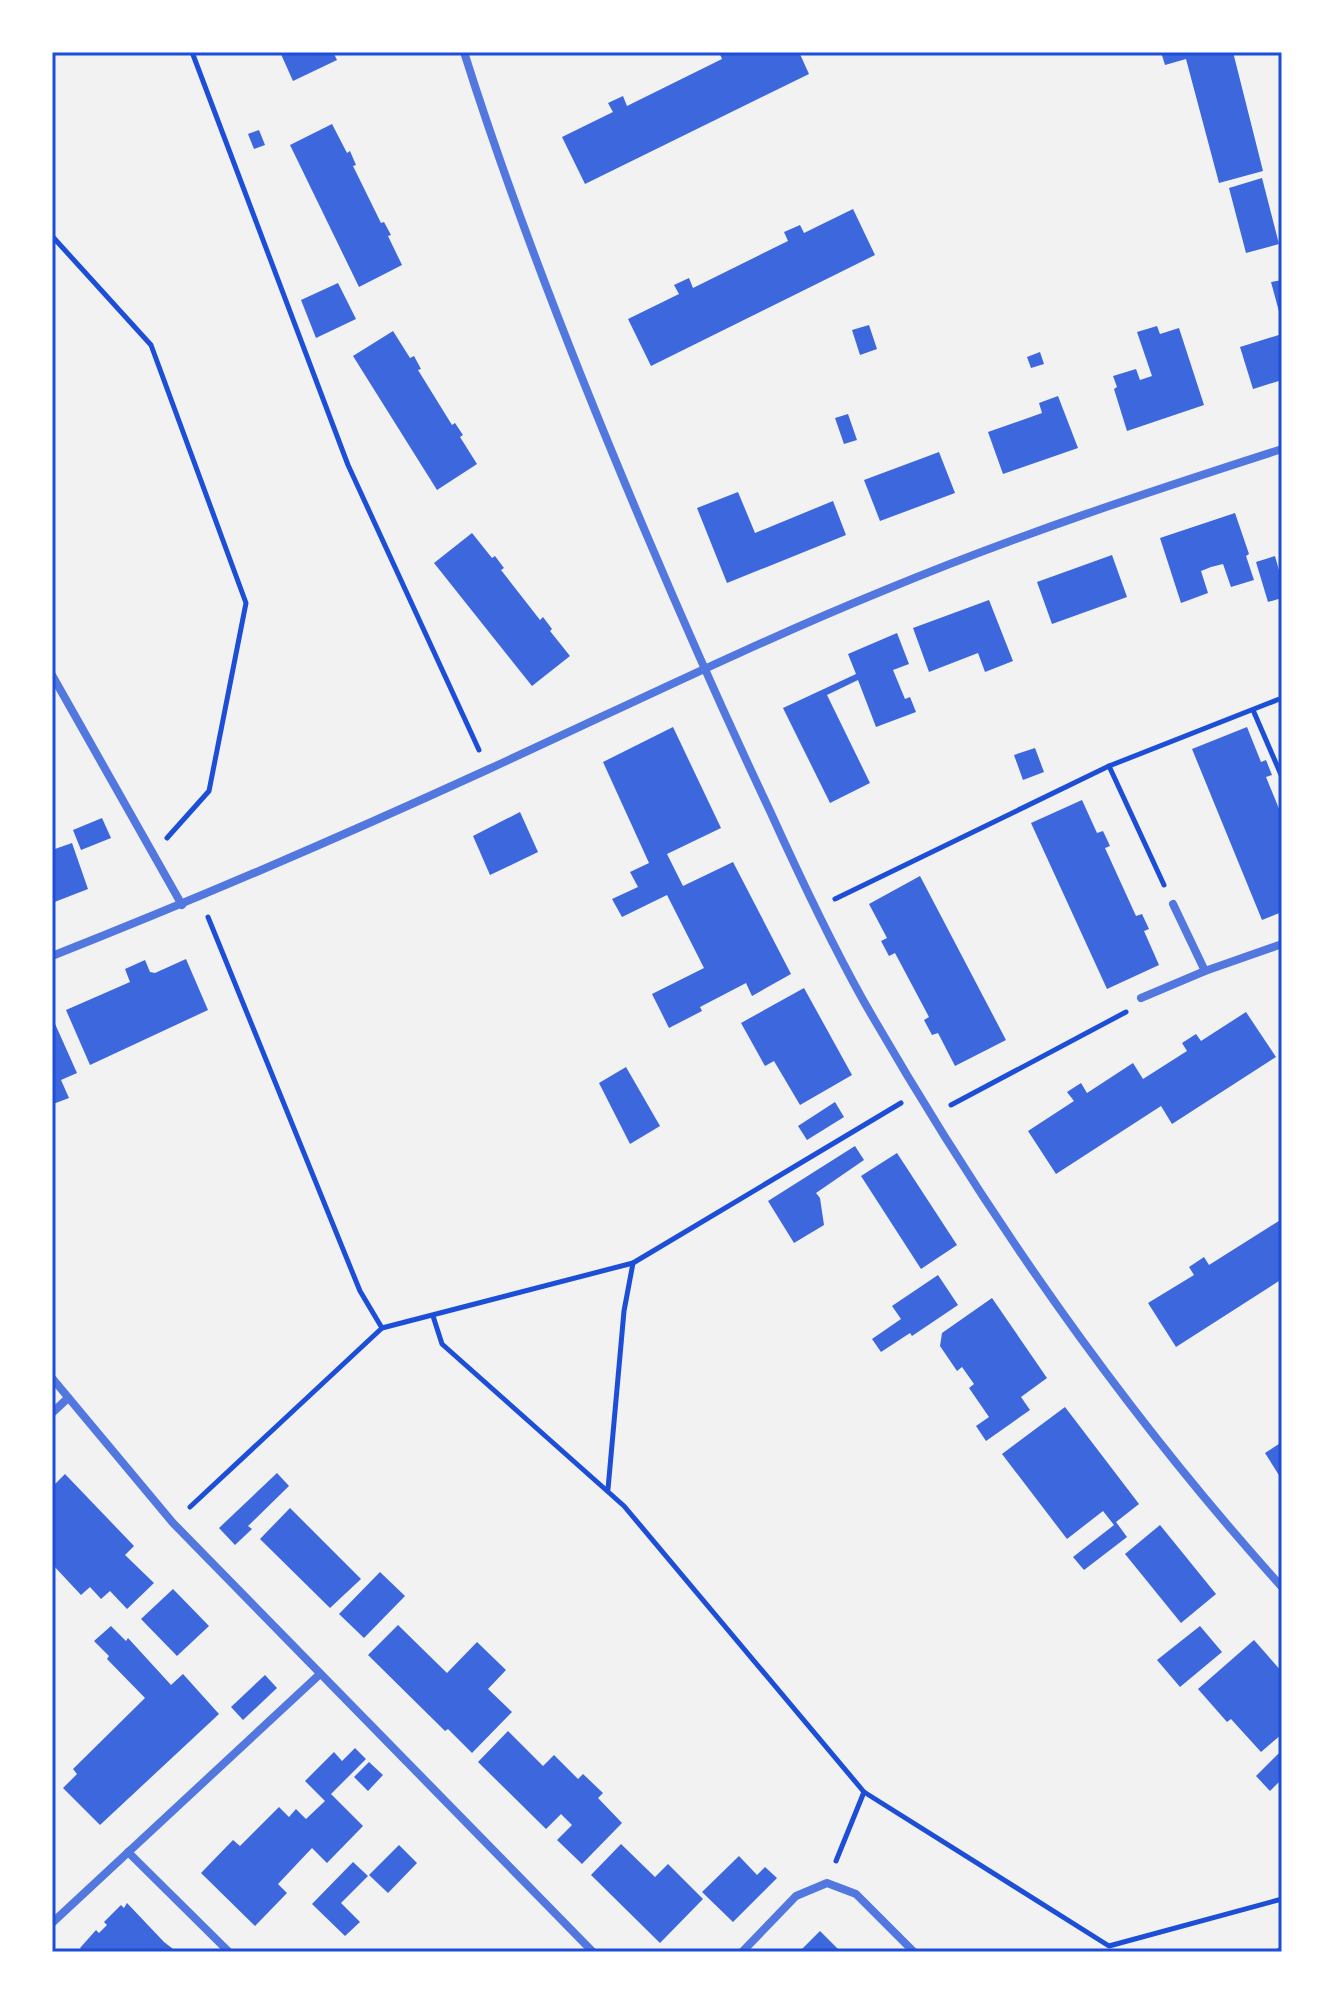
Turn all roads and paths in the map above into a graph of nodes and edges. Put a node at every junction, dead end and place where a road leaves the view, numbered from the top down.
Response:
1 (192, 52) edge
2 (464, 52) edge
3 (52, 236) edge
4 (1282, 449) edge
5 (703, 668) junction
6 (52, 675) edge
7 (1282, 698) edge
8 (1253, 710) junction
9 (1109, 766) junction
10 (488, 770) junction
11 (1282, 777) edge
12 (153, 854) junction
13 (200, 898) junction
14 (1173, 904) joint
15 (182, 905) junction
16 (815, 909) junction
17 (1282, 944) edge
18 (52, 956) edge
19 (1205, 971) junction
20 (1141, 998) joint
21 (919, 1092) junction
22 (933, 1115) junction
23 (633, 1263) junction
24 (433, 1316) junction
25 (382, 1328) junction
26 (52, 1378) edge
27 (68, 1398) junction
28 (52, 1413) edge
29 (608, 1490) junction
30 (173, 1523) junction
31 (1282, 1587) edge
32 (320, 1674) junction
33 (864, 1792) junction
34 (128, 1852) junction
35 (827, 1883) junction
36 (1282, 1899) edge
37 (52, 1923) edge
38 (229, 1952) edge
39 (593, 1952) edge
40 (742, 1952) edge
41 (914, 1952) edge

1 - 10 path
2 - 5 street
3 - 12 path
4 - 5 street
5 - 10 street
5 - 16 street
6 - 12 street
7 - 8 path
8 - 9 path
8 - 11 path
9 - 14 path
9 - 16 path
10 - 13 street
12 - 15 street
13 - 15 street
13 - 25 path
14 - 19 street
15 - 18 street
16 - 21 street
17 - 19 street
19 - 20 street
20 - 22 path
21 - 22 street
21 - 23 path
22 - 31 street
23 - 24 path
23 - 29 path
24 - 25 path
24 - 29 path
25 - 30 path
26 - 27 street
27 - 28 street
27 - 30 street
29 - 33 path
30 - 32 street
32 - 34 street
32 - 39 street
33 - 35 path
33 - 36 path
34 - 37 street
34 - 38 street
35 - 40 street
35 - 41 street

